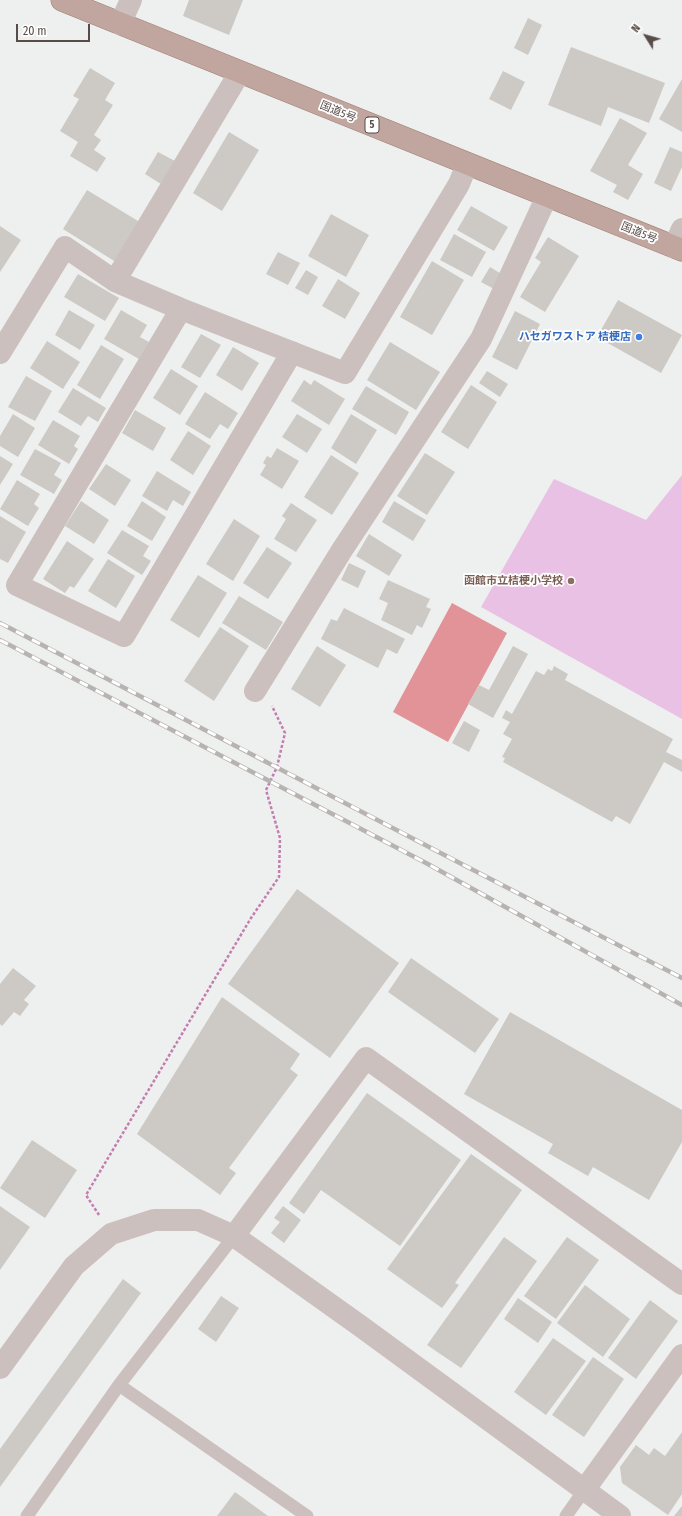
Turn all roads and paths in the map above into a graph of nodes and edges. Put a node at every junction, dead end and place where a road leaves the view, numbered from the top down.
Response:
1 (62, 0) edge
2 (131, 0) edge
3 (120, 24) junction
4 (240, 72) junction
5 (467, 164) junction
6 (547, 196) junction
7 (679, 242) edge
8 (115, 281) junction
9 (180, 308) junction
10 (292, 352) junction
11 (0, 353) edge
12 (255, 691) joint
13 (111, 1234) junction
14 (234, 1236) junction
15 (682, 1284) edge
16 (682, 1355) edge
17 (0, 1368) edge
18 (119, 1385) junction
19 (585, 1489) junction
20 (27, 1516) edge
21 (307, 1516) edge
22 (566, 1516) edge
23 (620, 1516) edge

1 - 3 highway, 国道5号 / 5
2 - 3 street
3 - 4 highway, 国道5号 / 5
4 - 5 highway, 国道5号 / 5
4 - 8 street
5 - 6 highway, 国道5号 / 5
5 - 10 street
6 - 7 highway, 国道5号 / 5
6 - 12 street
8 - 9 street
8 - 11 street
9 - 10 street
9 - 10 street
12 - 13 path
13 - 14 street
13 - 17 street
14 - 15 street
14 - 18 lane
14 - 19 street
16 - 19 street
18 - 20 lane
18 - 21 lane
19 - 22 lane
19 - 23 street

